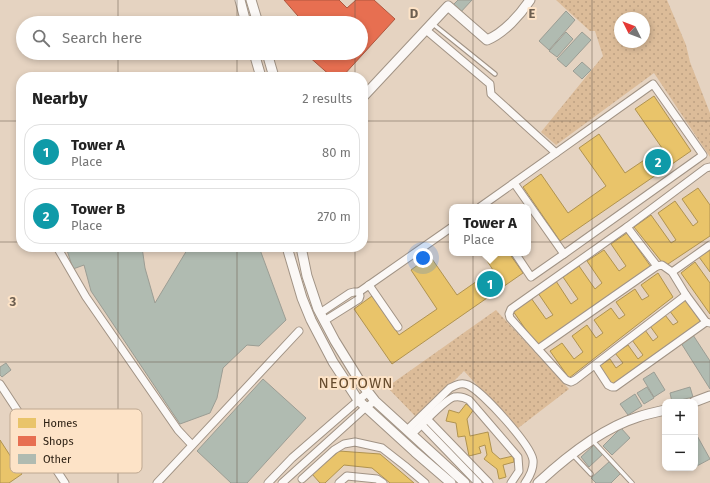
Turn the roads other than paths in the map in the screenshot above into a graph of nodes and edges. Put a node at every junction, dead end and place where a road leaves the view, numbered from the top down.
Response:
1 (240, 0) edge
2 (251, 0) edge
3 (530, 0) edge
4 (244, 16) edge
5 (256, 16) edge
6 (429, 26) junction
7 (256, 60) edge
8 (269, 60) edge
9 (260, 72) edge
10 (273, 72) edge
11 (495, 74) dead end
12 (368, 92) edge
13 (556, 153) junction
14 (710, 167) edge
15 (514, 183) junction
16 (485, 204) edge
17 (529, 204) edge
18 (531, 207) edge
19 (449, 228) edge
20 (628, 228) junction
21 (710, 245) edge
22 (60, 252) edge
23 (288, 252) edge
24 (301, 252) edge
25 (564, 254) junction
26 (517, 256) edge
27 (657, 266) junction
28 (672, 272) junction
29 (369, 285) junction
30 (686, 296) junction
31 (322, 317) junction
32 (708, 323) edge
33 (398, 327) dead end
34 (299, 331) dead end
35 (538, 349) junction
36 (595, 365) junction
37 (0, 384) edge
38 (368, 392) junction
39 (710, 396) edge
40 (358, 400) junction
41 (698, 400) edge
42 (375, 401) junction
43 (365, 408) junction
44 (16, 409) edge
45 (662, 411) edge
46 (428, 420) junction
47 (422, 425) junction
48 (409, 432) junction
49 (592, 440) junction
50 (192, 445) junction
51 (572, 454) junction
52 (58, 473) edge
53 (591, 474) dead end
54 (301, 477) edge
55 (65, 483) edge
56 (157, 483) edge
57 (268, 483) edge
58 (283, 483) edge
59 (339, 483) edge
60 (383, 483) edge
61 (425, 483) edge
62 (452, 483) edge
63 (465, 483) edge
64 (478, 483) edge
65 (489, 483) edge
66 (511, 483) edge
67 (525, 483) edge
68 (538, 483) edge
69 (632, 483) edge

1 - 4 street
2 - 5 street
3 - 6 street
6 - 11 lane
6 - 12 street
6 - 13 street
7 - 9 street
8 - 10 street
13 - 15 street
13 - 25 street
14 - 20 street
15 - 16 street
15 - 17 street
18 - 25 street
19 - 29 street
20 - 27 street
20 - 35 street
21 - 28 street
22 - 50 street
23 - 40 street
24 - 31 street
25 - 26 street
27 - 28 street
27 - 35 street
28 - 30 street
29 - 31 street
29 - 33 street
30 - 32 street
30 - 36 street
31 - 38 street
32 - 36 street
34 - 50 street
35 - 36 street
37 - 44 street
38 - 40 street
38 - 42 street
39 - 41 street
40 - 43 street
40 - 57 street
42 - 43 street
42 - 48 street
43 - 54 street
43 - 62 street
45 - 49 street
46 - 47 street
46 - 65 street
46 - 66 street
47 - 48 street
47 - 64 street
48 - 63 street
48 - 67 street
49 - 51 street
49 - 69 lane
50 - 56 street
51 - 53 lane
51 - 68 street
52 - 55 street
54 - 58 street
54 - 61 street
59 - 60 street

